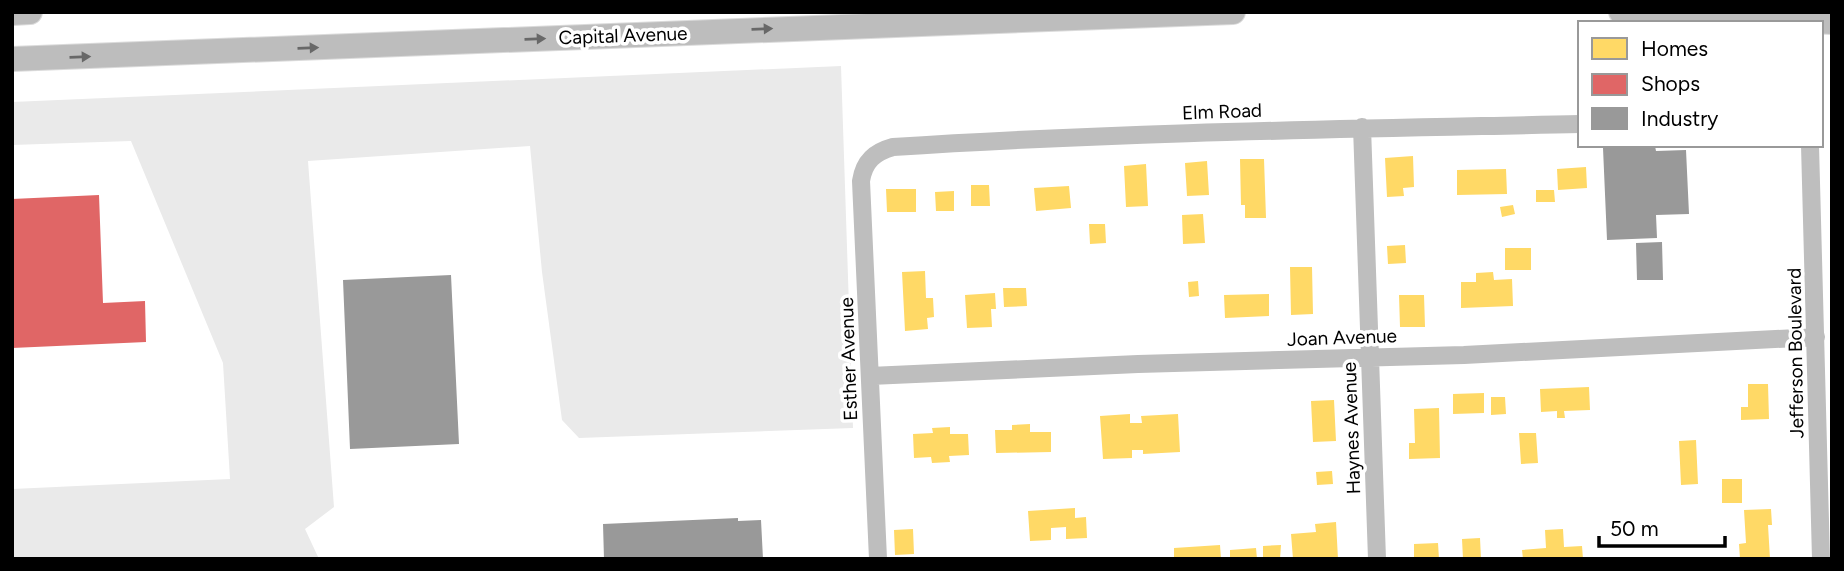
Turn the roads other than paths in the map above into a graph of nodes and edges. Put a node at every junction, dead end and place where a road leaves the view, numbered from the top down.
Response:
1 (30, 12) edge
2 (1233, 12) edge
3 (1620, 12) edge
4 (12, 13) edge
5 (1806, 18) edge
6 (1832, 22) edge
7 (12, 59) edge
8 (1578, 124) edge
9 (1362, 127) junction
10 (1810, 147) edge
11 (869, 160) joint
12 (1816, 337) junction
13 (1369, 357) junction
14 (870, 376) junction
15 (877, 559) edge
16 (1377, 559) edge
17 (1821, 559) edge

1 - 4 highway
7 -> 2 highway, Capital Avenue
3 - 5 highway
5 - 6 highway
8 - 9 street, Elm Road
9 - 11 street, Elm Road
9 - 13 street, Haynes Avenue
10 - 12 street, Jefferson Boulevard
11 - 14 street, Esther Avenue
12 - 13 street, Joan Avenue
12 - 17 street, Jefferson Boulevard
13 - 14 street, Joan Avenue
13 - 16 street, Haynes Avenue
14 - 15 street, Esther Avenue

